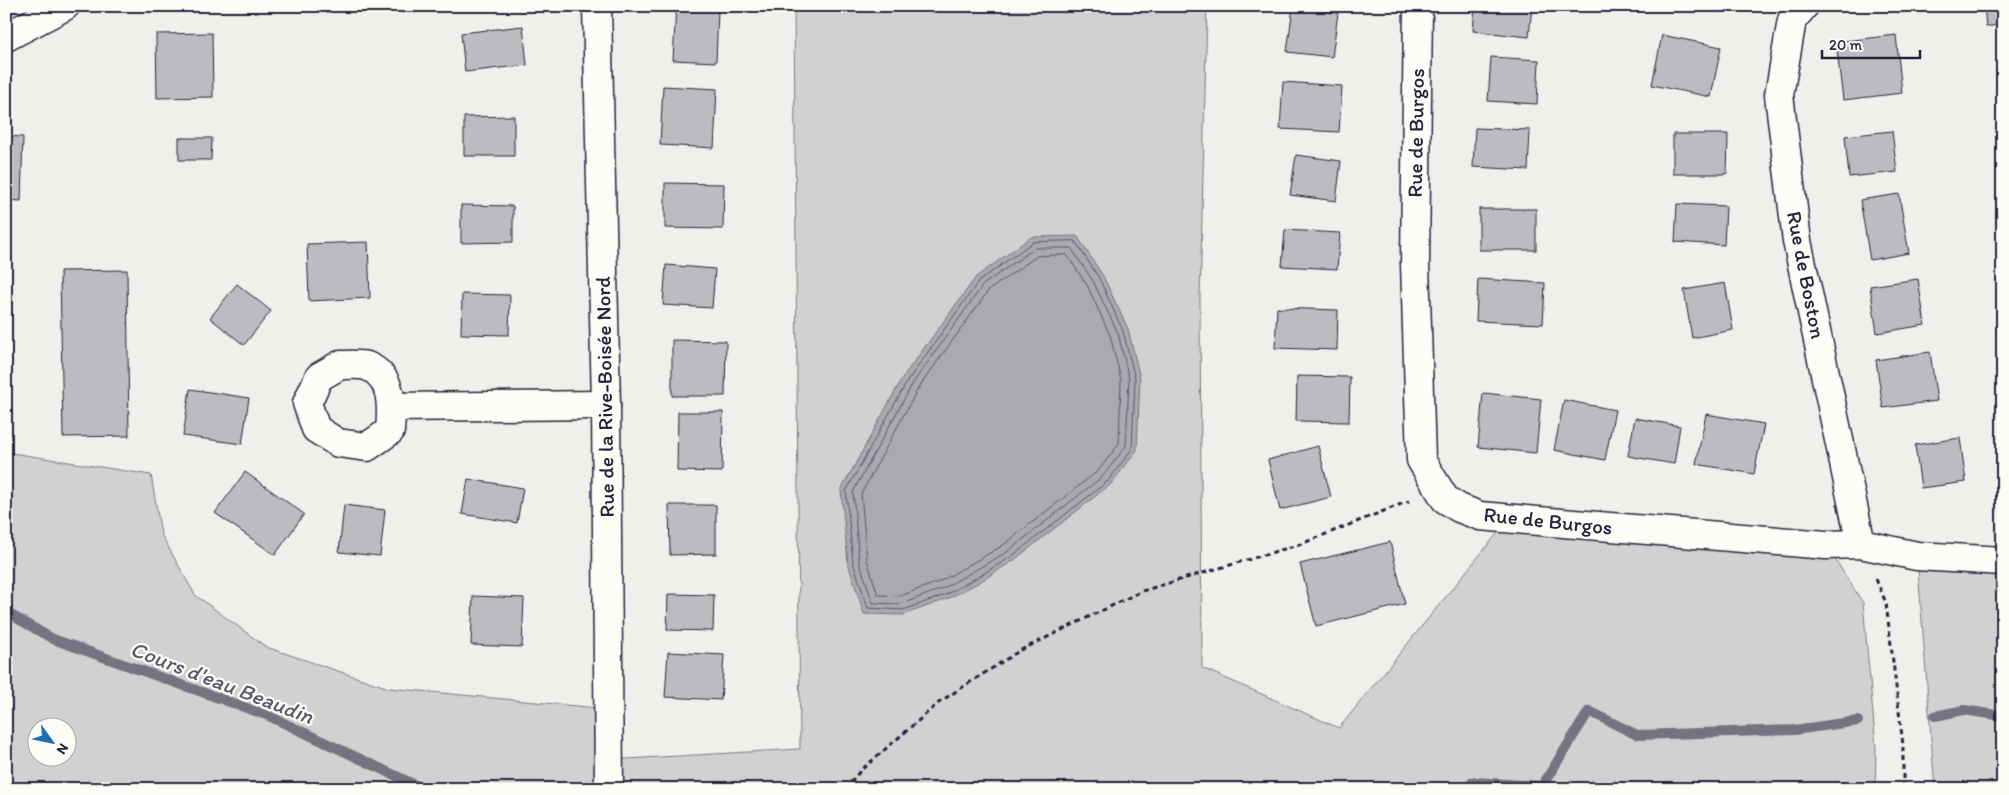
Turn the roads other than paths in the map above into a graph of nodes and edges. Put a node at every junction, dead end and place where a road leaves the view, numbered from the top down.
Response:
1 (65, 6) edge
2 (597, 6) edge
3 (1418, 6) edge
4 (1804, 6) edge
5 (6, 37) edge
6 (606, 405) junction
7 (393, 407) dead end
8 (1861, 544) junction
9 (2003, 561) edge
10 (609, 789) edge

1 - 5 street
2 - 6 street, Rue de la Rive-Boisée Nord
3 - 8 street, Rue de Burgos
4 - 8 street, Rue de Boston
6 - 7 street
6 - 10 street, Rue de la Rive-Boisée Nord
8 - 9 street, Rue de Burgos

